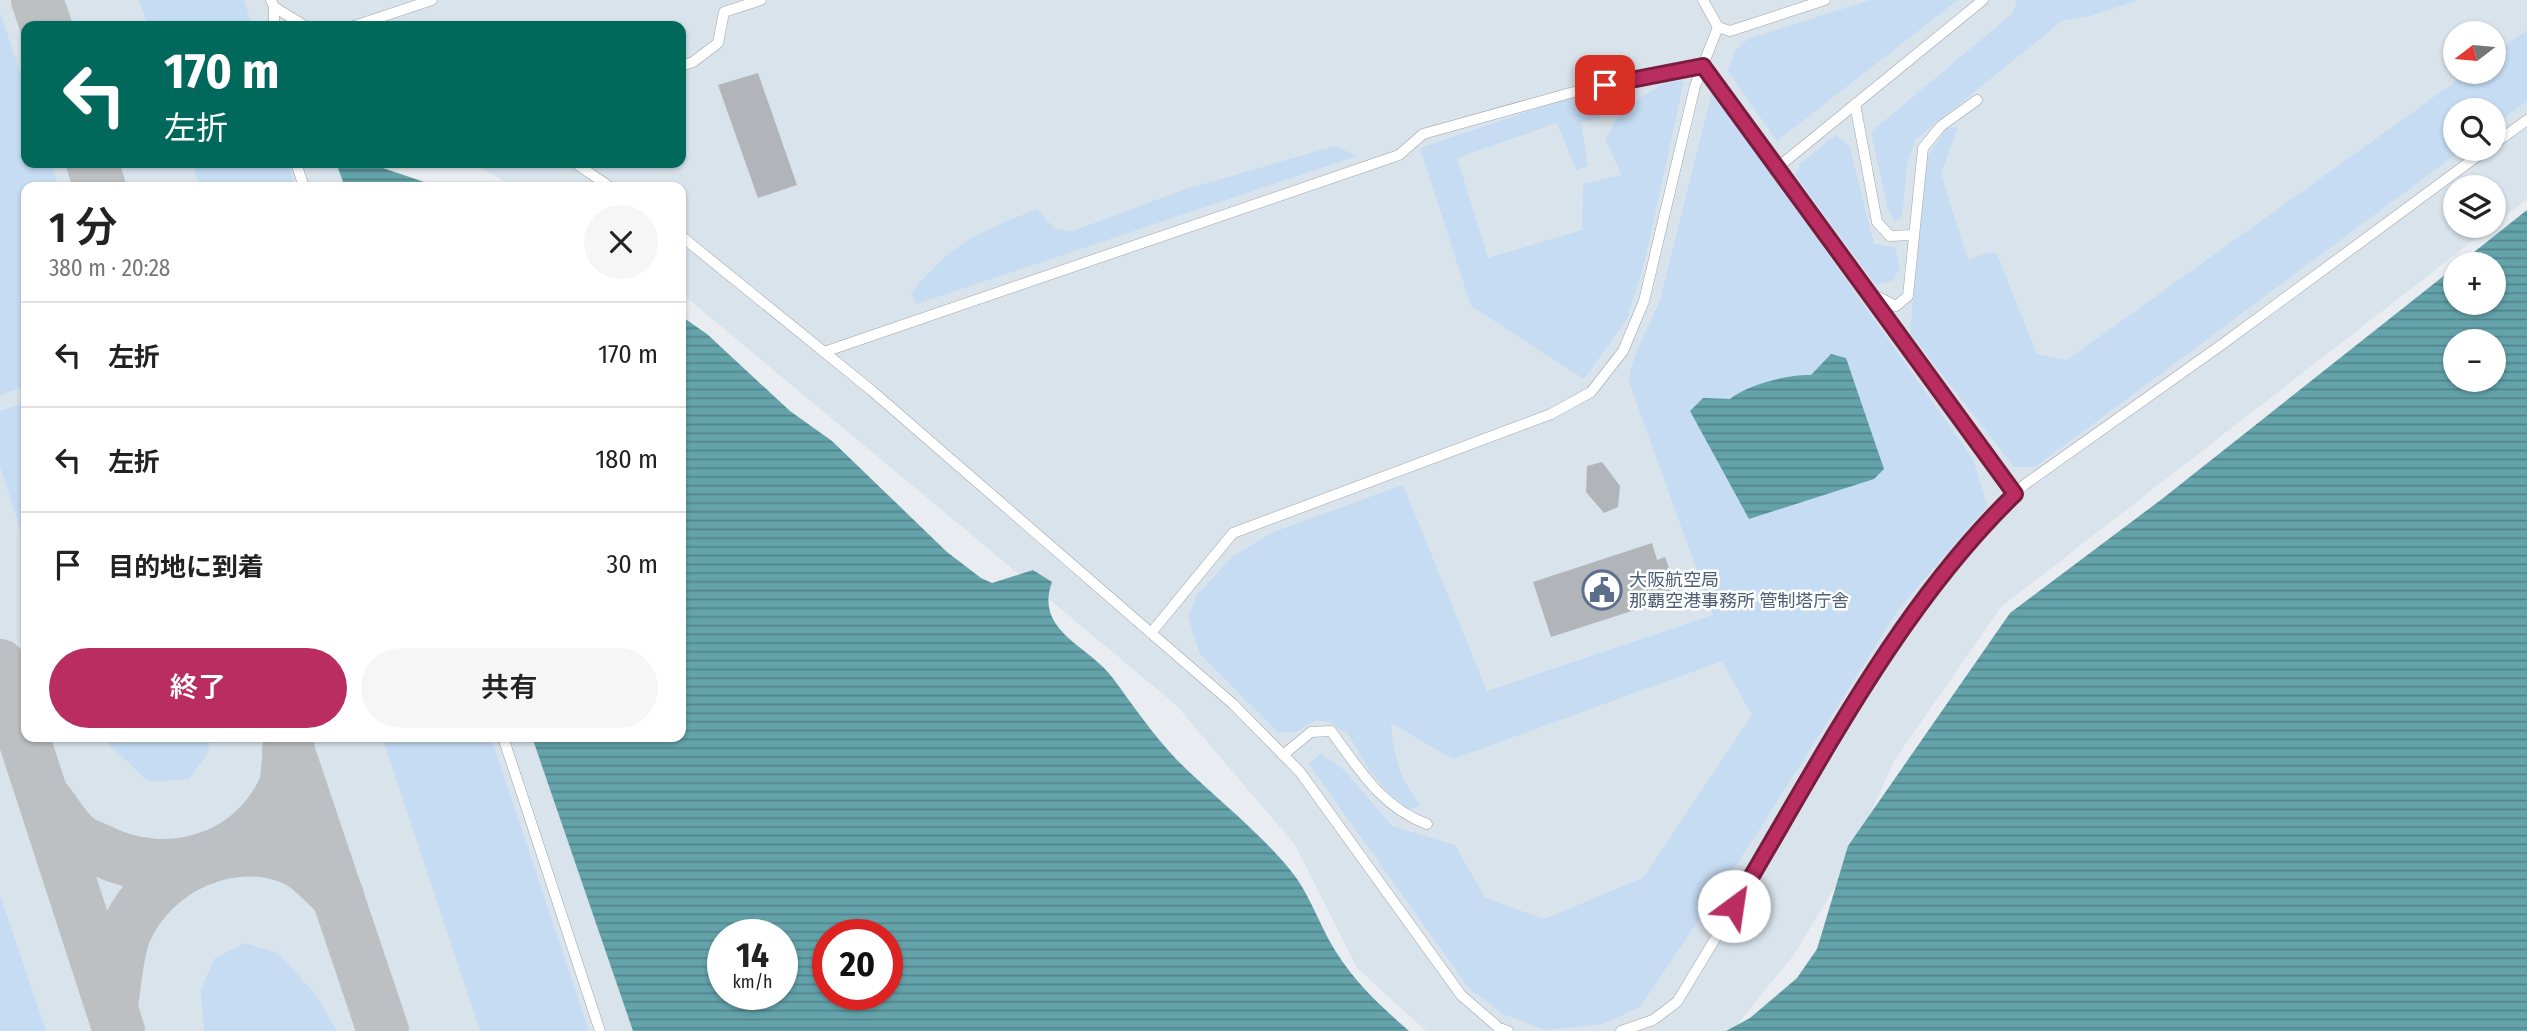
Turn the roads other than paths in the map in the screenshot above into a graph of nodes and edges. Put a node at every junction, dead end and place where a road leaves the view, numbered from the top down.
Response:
1 (432, 0) edge
2 (761, 0) edge
3 (1703, 0) edge
4 (1825, 0) edge
5 (1983, 0) edge
6 (272, 4) edge
7 (298, 21) edge
8 (369, 21) edge
9 (1718, 27) junction
10 (686, 64) edge
11 (1703, 66) junction
12 (1977, 100) dead end
13 (1855, 104) junction
14 (2527, 120) edge
15 (2506, 135) edge
16 (2471, 161) edge
17 (582, 168) edge
18 (1777, 168) junction
19 (603, 182) edge
20 (1913, 235) junction
21 (686, 240) edge
22 (1868, 293) junction
23 (824, 352) junction
24 (2015, 494) junction
25 (1151, 633) junction
26 (505, 742) edge
27 (1283, 755) junction
28 (1427, 824) dead end
29 (600, 1031) edge
30 (1508, 1031) edge
31 (1621, 1031) edge

1 - 8 lane
2 - 10 lane
3 - 9 lane
4 - 9 lane
5 - 13 lane
6 - 7 lane
9 - 11 lane
11 - 18 lane
11 - 23 lane
11 - 25 lane
12 - 20 lane
13 - 18 lane
13 - 20 lane
14 - 15 lane
16 - 24 lane
17 - 19 lane
18 - 22 lane
20 - 22 lane
21 - 23 lane
22 - 24 lane
23 - 25 lane
24 - 31 lane
25 - 27 lane
26 - 29 lane
27 - 28 lane
27 - 30 lane

